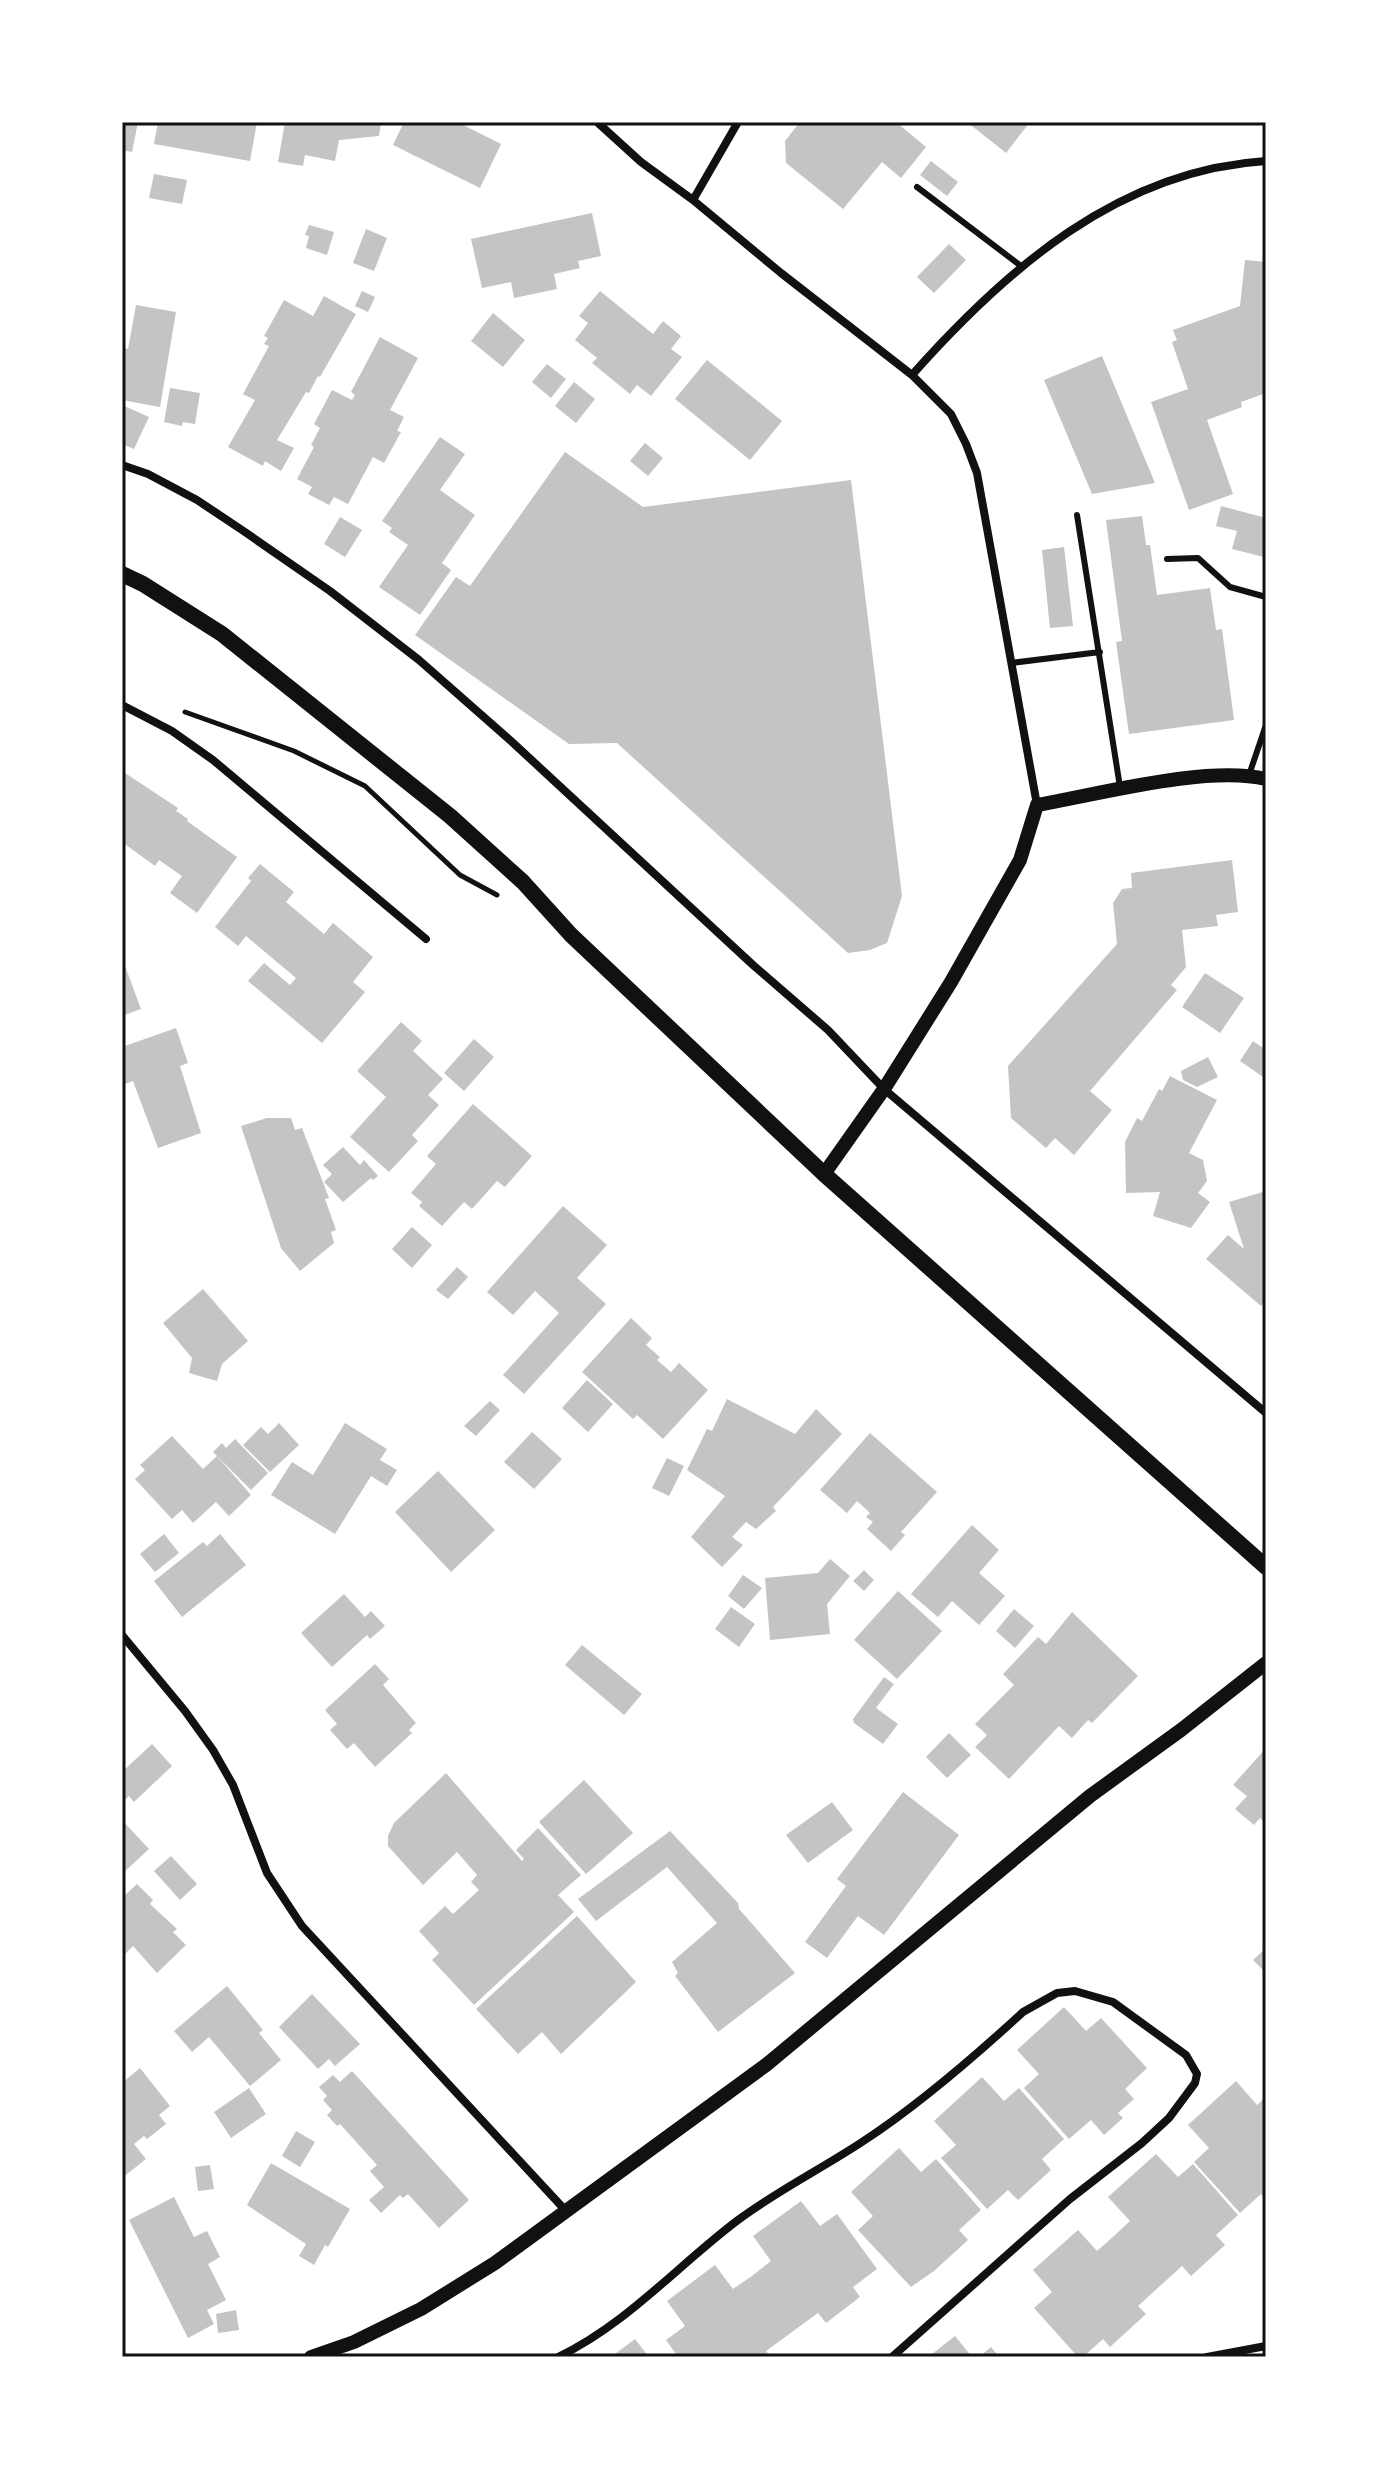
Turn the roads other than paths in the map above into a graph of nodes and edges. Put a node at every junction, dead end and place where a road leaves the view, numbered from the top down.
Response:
1 (597, 122) edge
2 (738, 122) edge
3 (1266, 161) edge
4 (917, 187) dead end
5 (693, 200) junction
6 (1021, 266) junction
7 (912, 375) junction
8 (122, 465) edge
9 (1077, 515) dead end
10 (1167, 559) dead end
11 (122, 574) edge
12 (1266, 597) edge
13 (1100, 652) junction
14 (1011, 663) junction
15 (122, 705) edge
16 (1266, 725) edge
17 (1249, 775) junction
18 (1266, 779) edge
19 (1120, 791) junction
20 (1037, 805) junction
21 (426, 939) dead end
22 (884, 1089) junction
23 (824, 1174) junction
24 (1266, 1413) edge
25 (1266, 1567) edge
26 (122, 1635) edge
27 (1263, 1669) edge
28 (566, 2211) junction
29 (1266, 2346) edge
30 (311, 2357) edge
31 (558, 2357) edge
32 (892, 2357) edge
33 (1207, 2357) edge

1 - 5 street
2 - 5 street
3 - 6 street
4 - 6 lane
5 - 7 street
6 - 7 street
7 - 14 street
8 - 22 street
9 - 13 lane
10 - 12 lane
11 - 23 main road
13 - 14 lane
13 - 19 lane
14 - 20 street
15 - 21 street
16 - 17 lane
17 - 18 street
17 - 19 street
19 - 20 street
20 - 22 street
22 - 23 street
22 - 24 street
23 - 25 main road
26 - 28 street
27 - 28 street
28 - 30 street
29 - 33 street
31 - 32 street

